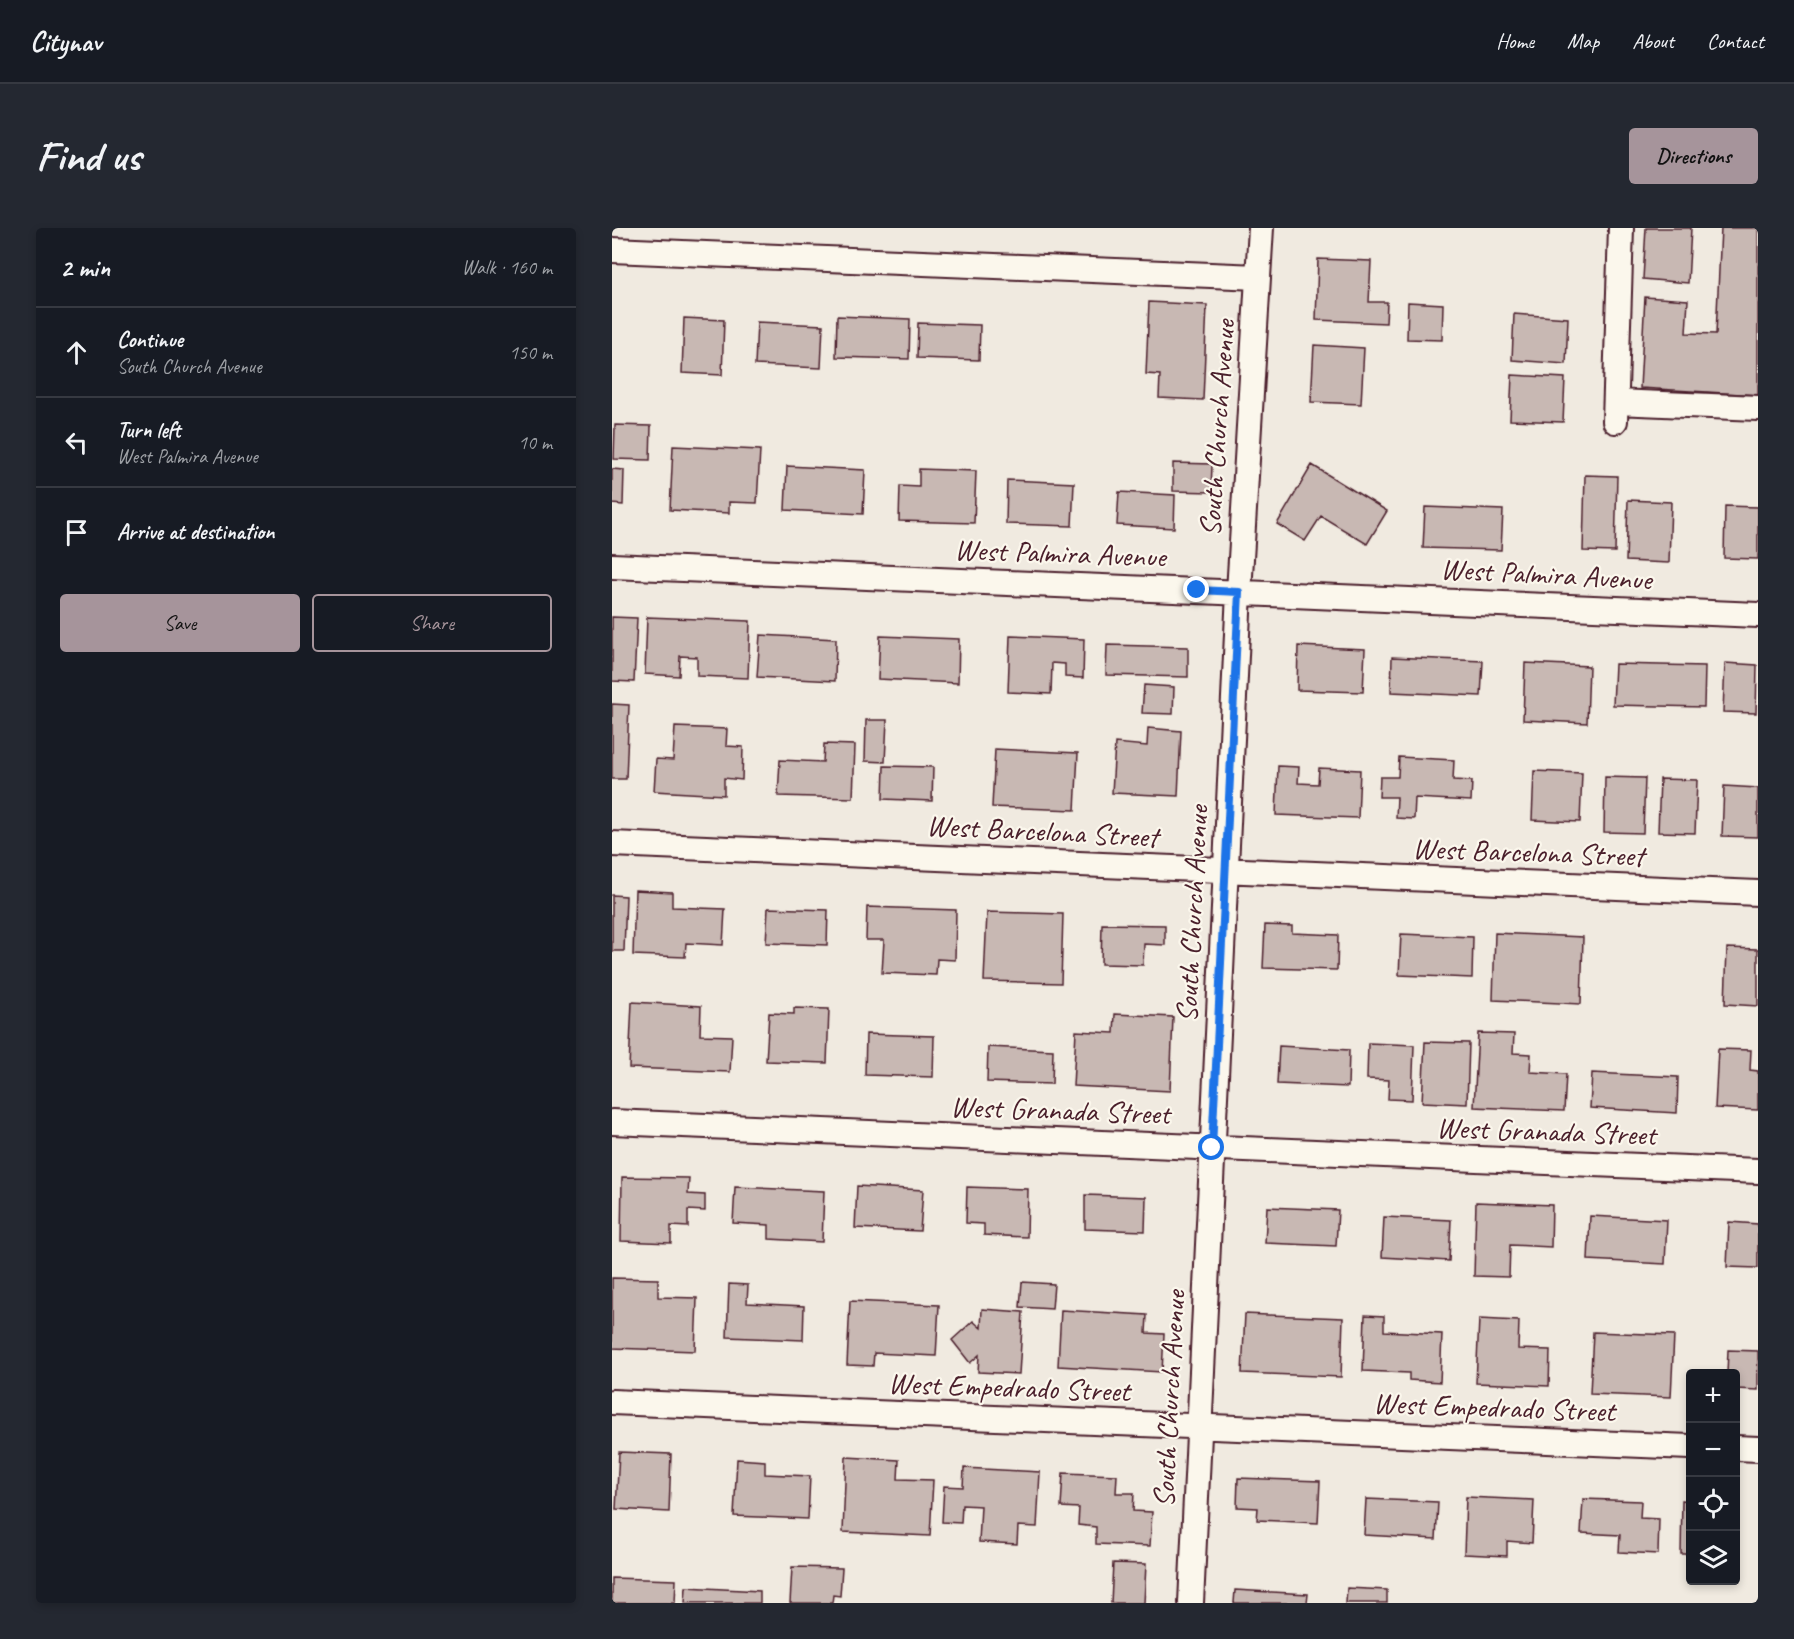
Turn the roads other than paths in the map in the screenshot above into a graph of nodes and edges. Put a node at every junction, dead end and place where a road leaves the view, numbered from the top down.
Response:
1 (1261, 228) edge
2 (1621, 228) edge
3 (612, 250) edge
4 (1258, 277) junction
5 (1758, 408) edge
6 (612, 566) edge
7 (1239, 592) junction
8 (1758, 615) edge
9 (612, 844) edge
10 (1226, 871) junction
11 (1758, 893) edge
12 (612, 1122) edge
13 (1212, 1148) junction
14 (1758, 1171) edge
15 (612, 1402) edge
16 (1200, 1427) junction
17 (1686, 1446) edge
18 (1740, 1448) edge
19 (1758, 1449) edge
20 (1191, 1603) edge

1 - 4 street, South Church Avenue
2 - 5 street
3 - 4 street
4 - 7 street, South Church Avenue
6 - 7 street, West Palmira Avenue
7 - 8 street, West Palmira Avenue
7 - 10 street, South Church Avenue
9 - 10 street, West Barcelona Street
10 - 11 street, West Barcelona Street
10 - 13 street, South Church Avenue
12 - 13 street, West Granada Street
13 - 14 street, West Granada Street
13 - 16 street, South Church Avenue
15 - 16 street, West Empedrado Street
16 - 17 street, West Empedrado Street
16 - 20 street, South Church Avenue
18 - 19 street

